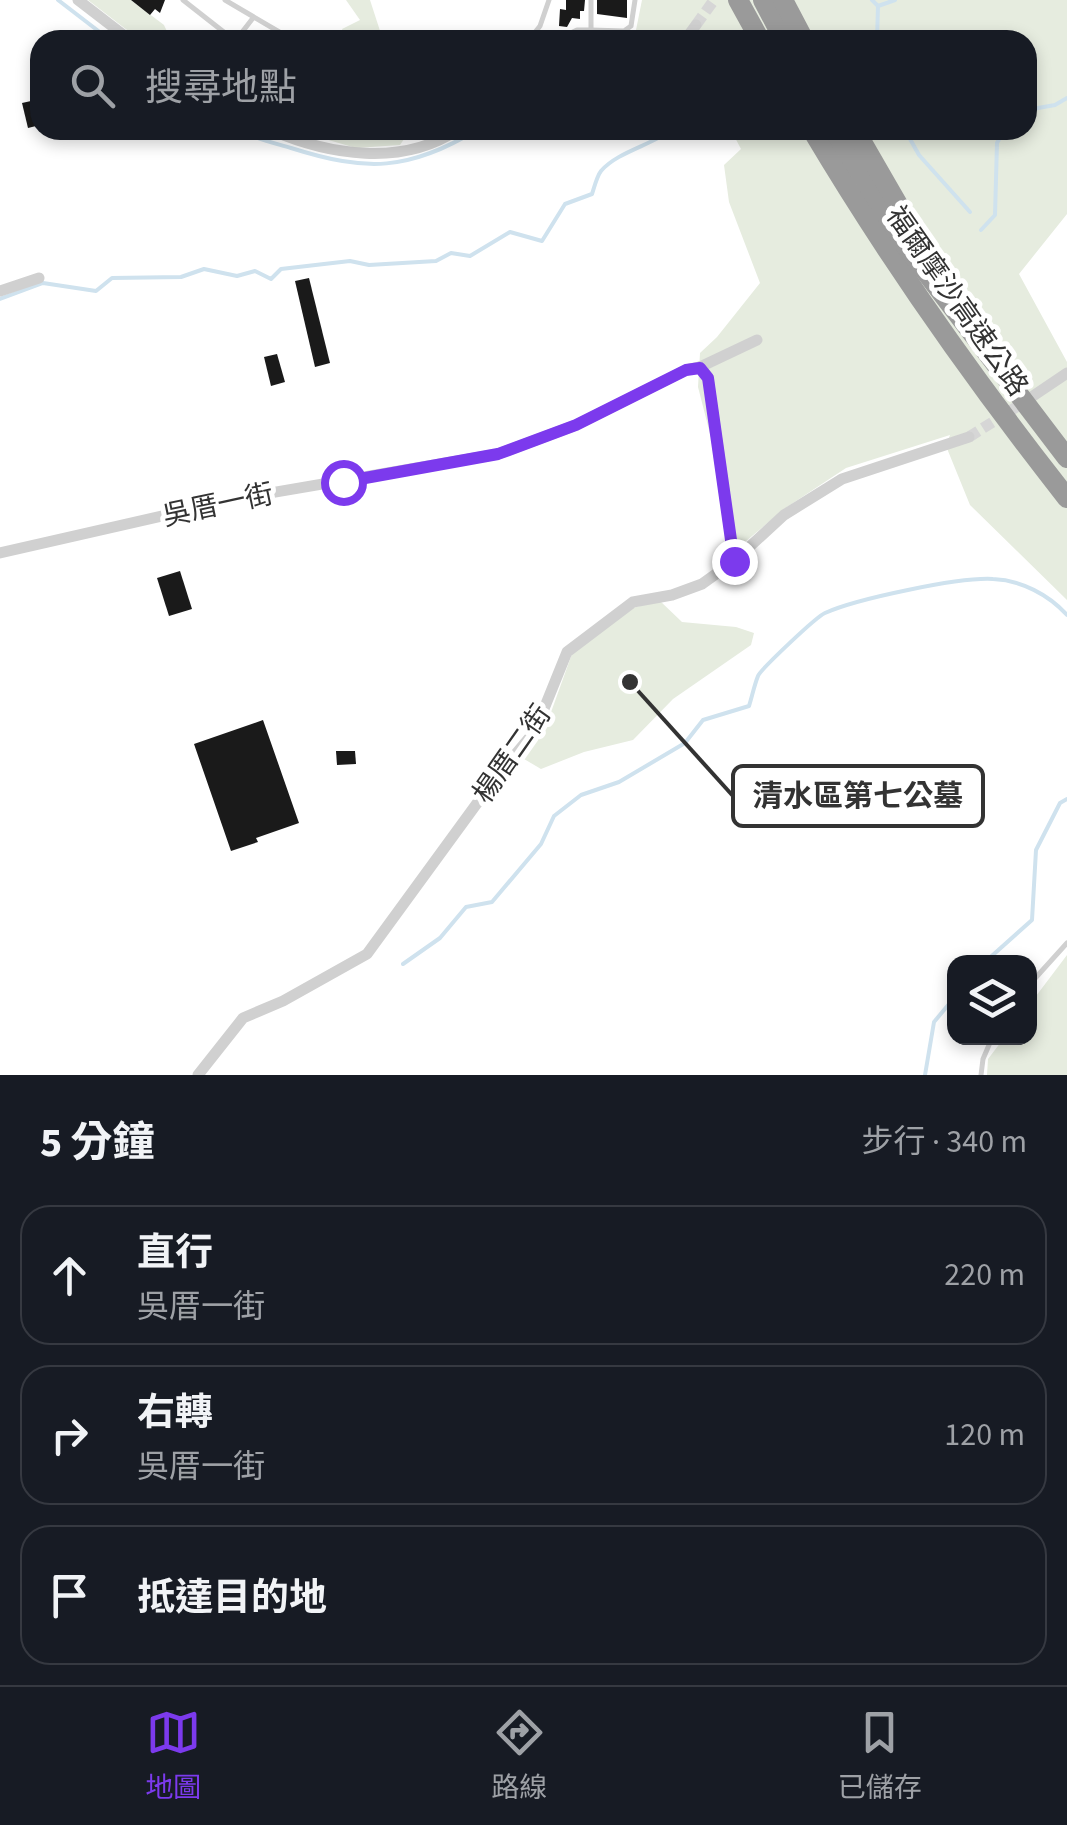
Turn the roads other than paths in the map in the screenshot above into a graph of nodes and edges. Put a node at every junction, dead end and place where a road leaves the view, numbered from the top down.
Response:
1 (78, 0) edge
2 (184, 0) edge
3 (225, 0) edge
4 (550, 0) edge
5 (591, 0) edge
6 (636, 0) edge
7 (738, 0) edge
8 (764, 0) edge
9 (784, 0) edge
10 (253, 18) junction
11 (696, 25) tunnel mouth
12 (117, 30) edge
13 (222, 30) edge
14 (243, 30) edge
15 (275, 30) edge
16 (537, 30) edge
17 (577, 30) edge
18 (590, 30) joint
19 (626, 30) edge
20 (692, 30) edge
21 (754, 30) edge
22 (779, 30) edge
23 (799, 30) edge
24 (307, 140) edge
25 (438, 140) edge
26 (818, 140) edge
27 (840, 140) edge
28 (861, 140) edge
29 (39, 278) dead end
30 (0, 292) edge
31 (757, 340) dead end
32 (700, 368) junction
33 (1067, 373) edge
34 (1033, 396) tunnel mouth
35 (969, 437) tunnel mouth
36 (1064, 454) edge
37 (1067, 498) edge
38 (0, 553) edge
39 (734, 561) junction
40 (1067, 942) edge
41 (1037, 976) edge
42 (989, 1045) edge
43 (198, 1075) edge
44 (981, 1075) edge

1 - 12 street
2 - 13 lane
3 - 10 lane
4 - 16 lane
5 - 18 lane
6 - 19 lane
7 - 21 highway
8 - 22 highway
9 - 23 highway
10 - 14 lane
10 - 15 lane
11 - 20 street
17 - 18 lane
24 - 25 street
26 - 37 highway, 福爾摩沙高速公路
27 - 36 highway, 福爾摩沙高速公路
28 - 36 highway
29 - 30 street
31 - 32 street, 吳厝一街
32 - 38 street, 吳厝一街
32 - 39 street
33 - 34 street
35 - 39 street, 楊厝二街
39 - 43 street, 楊厝二街
40 - 41 lane
42 - 44 lane

